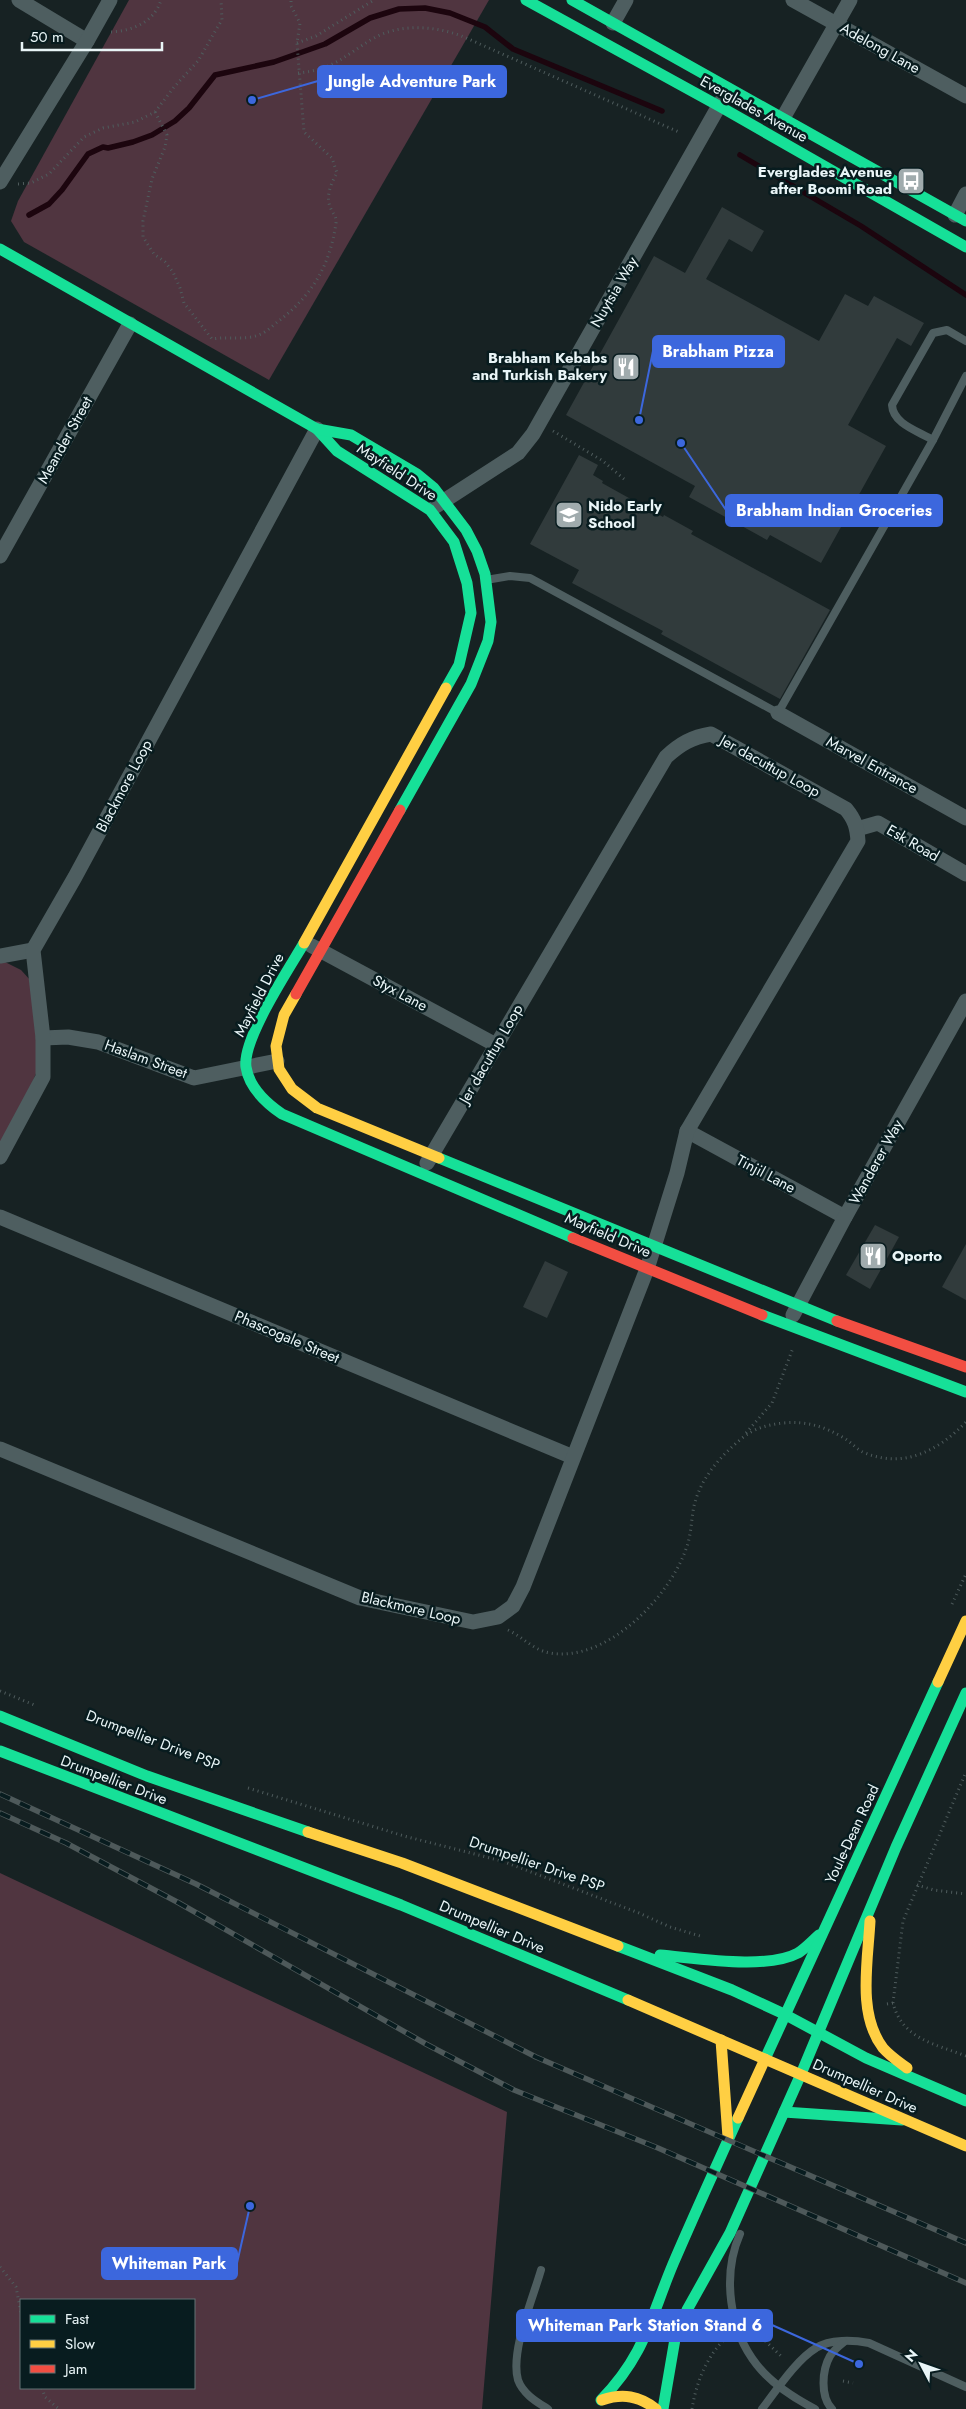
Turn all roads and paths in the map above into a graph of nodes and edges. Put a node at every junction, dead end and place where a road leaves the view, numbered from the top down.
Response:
1 (110, 0) edge
2 (161, 0) edge
3 (221, 0) edge
4 (291, 0) edge
5 (374, 0) edge
6 (526, 0) edge
7 (572, 0) edge
8 (626, 0) edge
9 (793, 0) edge
10 (850, 0) edge
11 (24, 1) edge
12 (613, 23) junction
13 (837, 24) junction
14 (109, 32) dead end
15 (87, 41) junction
16 (297, 43) junction
17 (298, 73) junction
18 (728, 89) junction
19 (966, 96) edge
20 (719, 106) junction
21 (155, 112) junction
22 (783, 118) junction
23 (681, 132) dead end
24 (6, 184) edge
25 (966, 194) edge
26 (960, 218) edge
27 (966, 247) edge
28 (0, 249) edge
29 (130, 324) junction
30 (966, 341) edge
31 (966, 376) edge
32 (539, 423) junction
33 (317, 429) junction
34 (933, 440) junction
35 (624, 479) dead end
36 (444, 500) junction
37 (430, 510) junction
38 (0, 556) edge
39 (485, 580) junction
40 (467, 583) junction
41 (778, 713) junction
42 (966, 818) edge
43 (857, 829) junction
44 (966, 874) edge
45 (303, 941) junction
46 (33, 950) junction
47 (320, 950) junction
48 (0, 956) edge
49 (966, 1001) edge
50 (43, 1038) junction
51 (496, 1045) junction
52 (277, 1061) junction
53 (248, 1068) junction
54 (687, 1131) junction
55 (432, 1155) junction
56 (0, 1157) edge
57 (422, 1172) junction
58 (845, 1216) junction
59 (0, 1217) edge
60 (654, 1247) junction
61 (647, 1268) junction
62 (798, 1306) junction
63 (788, 1325) junction
64 (794, 1345) dead end
65 (966, 1367) edge
66 (966, 1392) edge
67 (966, 1422) edge
68 (743, 1438) junction
69 (0, 1449) edge
70 (573, 1457) junction
71 (966, 1621) edge
72 (500, 1626) dead end
73 (0, 1691) edge
74 (966, 1692) edge
75 (45, 1710) dead end
76 (0, 1716) edge
77 (0, 1751) edge
78 (966, 1772) edge
79 (243, 1786) dead end
80 (917, 1885) junction
81 (966, 1894) edge
82 (871, 1907) junction
83 (826, 1928) junction
84 (707, 1936) dead end
85 (636, 1953) junction
86 (893, 2003) junction
87 (867, 2006) junction
88 (784, 2014) junction
89 (818, 2032) junction
90 (720, 2040) junction
91 (966, 2056) edge
92 (765, 2059) junction
93 (801, 2074) junction
94 (930, 2086) junction
95 (966, 2102) edge
96 (784, 2112) junction
97 (907, 2121) junction
98 (728, 2139) junction
99 (770, 2144) junction
100 (966, 2146) edge
101 (750, 2210) dead end
102 (744, 2224) dead end
103 (0, 2268) edge
104 (541, 2270) dead end
105 (20, 2307) edge
106 (749, 2325) dead end
107 (728, 2337) dead end
108 (844, 2342) junction
109 (783, 2358) dead end
110 (843, 2381) dead end
111 (854, 2383) dead end
112 (966, 2386) edge
113 (779, 2387) junction
114 (42, 2389) edge
115 (601, 2400) junction
116 (59, 2409) edge
117 (548, 2409) edge
118 (590, 2409) edge
119 (656, 2409) edge
120 (664, 2409) edge
121 (692, 2409) edge
122 (762, 2409) edge
123 (815, 2409) edge
124 (832, 2409) edge

1 - 15 street
2 - 14 path
3 - 21 path
4 - 16 path
5 - 16 path
6 - 20 street, Everglades Avenue
7 - 12 street, Everglades Avenue
8 - 12 street
9 - 13 street, Adelong Lane
10 - 13 street
11 - 15 street
12 - 18 street, Everglades Avenue
13 - 19 street, Adelong Lane
13 - 22 street
15 - 24 street
16 - 17 path
17 - 21 path
17 - 23 path
18 - 20 street, Nuytsia Way
18 - 22 street, Everglades Avenue
20 - 27 street, Everglades Avenue
20 - 32 street, Nuytsia Way
21 - 24 path
22 - 26 street, Everglades Avenue
25 - 26 street
28 - 29 street, Mayfield Drive
29 - 33 street, Mayfield Drive
29 - 38 street, Meander Street
30 - 34 lane
31 - 34 lane
32 - 35 path
32 - 36 street, Nuytsia Way
33 - 36 street, Mayfield Drive
33 - 37 street, Mayfield Drive
33 - 46 street, Blackmore Loop
34 - 41 lane
36 - 37 street, Nuytsia Way
36 - 39 street, Mayfield Drive
37 - 40 street, Mayfield Drive
39 - 40 lane
39 - 41 lane
39 - 47 street, Mayfield Drive
40 - 45 street, Mayfield Drive
41 - 42 street, Marvel Entrance
43 - 44 street, Esk Road
43 - 51 street, Jer dacuttup Loop
43 - 54 street
45 - 47 street, Styx Lane
45 - 53 street, Mayfield Drive
46 - 48 street
46 - 50 street
47 - 51 street, Styx Lane
47 - 52 street, Mayfield Drive
49 - 58 street, Wanderer Way
50 - 53 street, Haslam Street
50 - 56 street
51 - 55 street, Jer dacuttup Loop
52 - 53 street, Haslam Street
52 - 55 street, Mayfield Drive
53 - 57 street, Mayfield Drive
54 - 58 street, Tinjil Lane
54 - 60 street
55 - 57 street, Jer dacuttup Loop
55 - 60 street, Mayfield Drive
57 - 61 street, Mayfield Drive
58 - 62 street, Wanderer Way
59 - 70 street, Phascogale Street
60 - 61 street
60 - 62 street, Mayfield Drive
61 - 63 street, Mayfield Drive
61 - 70 street, Blackmore Loop
62 - 63 street, Wanderer Way
62 - 65 street, Mayfield Drive
63 - 66 street, Mayfield Drive
64 - 68 path
67 - 68 path
68 - 72 path
69 - 70 street, Blackmore Loop
71 - 83 street, Youle-Dean Road
73 - 75 path
74 - 82 street
76 - 85 street, Drumpellier Drive
77 - 90 street, Drumpellier Drive
78 - 80 path
79 - 84 path, Drumpellier Drive PSP
80 - 81 path
80 - 86 path
82 - 87 street
82 - 89 street
83 - 85 street
83 - 88 street, Youle-Dean Road
85 - 88 street, Drumpellier Drive
86 - 87 path
86 - 91 path
87 - 94 street
88 - 89 street, Drumpellier Drive
88 - 92 street, Youle-Dean Road
89 - 93 street
89 - 94 street, Drumpellier Drive
90 - 92 street, Drumpellier Drive
90 - 98 street
92 - 93 street, Drumpellier Drive
92 - 98 street, Youle-Dean Road
93 - 96 street
93 - 97 street, Drumpellier Drive
94 - 95 street, Drumpellier Drive
96 - 97 street
96 - 99 street
97 - 100 street, Drumpellier Drive
98 - 115 street, Youle-Dean Road
99 - 101 lane
99 - 120 street
102 - 113 lane
103 - 105 path
104 - 117 lane
106 - 109 path
107 - 121 path
108 - 112 lane
108 - 113 lane
108 - 124 lane
110 - 111 path
113 - 122 lane
113 - 123 lane
114 - 116 path
115 - 118 street, Youle-Dean Road
115 - 119 street

